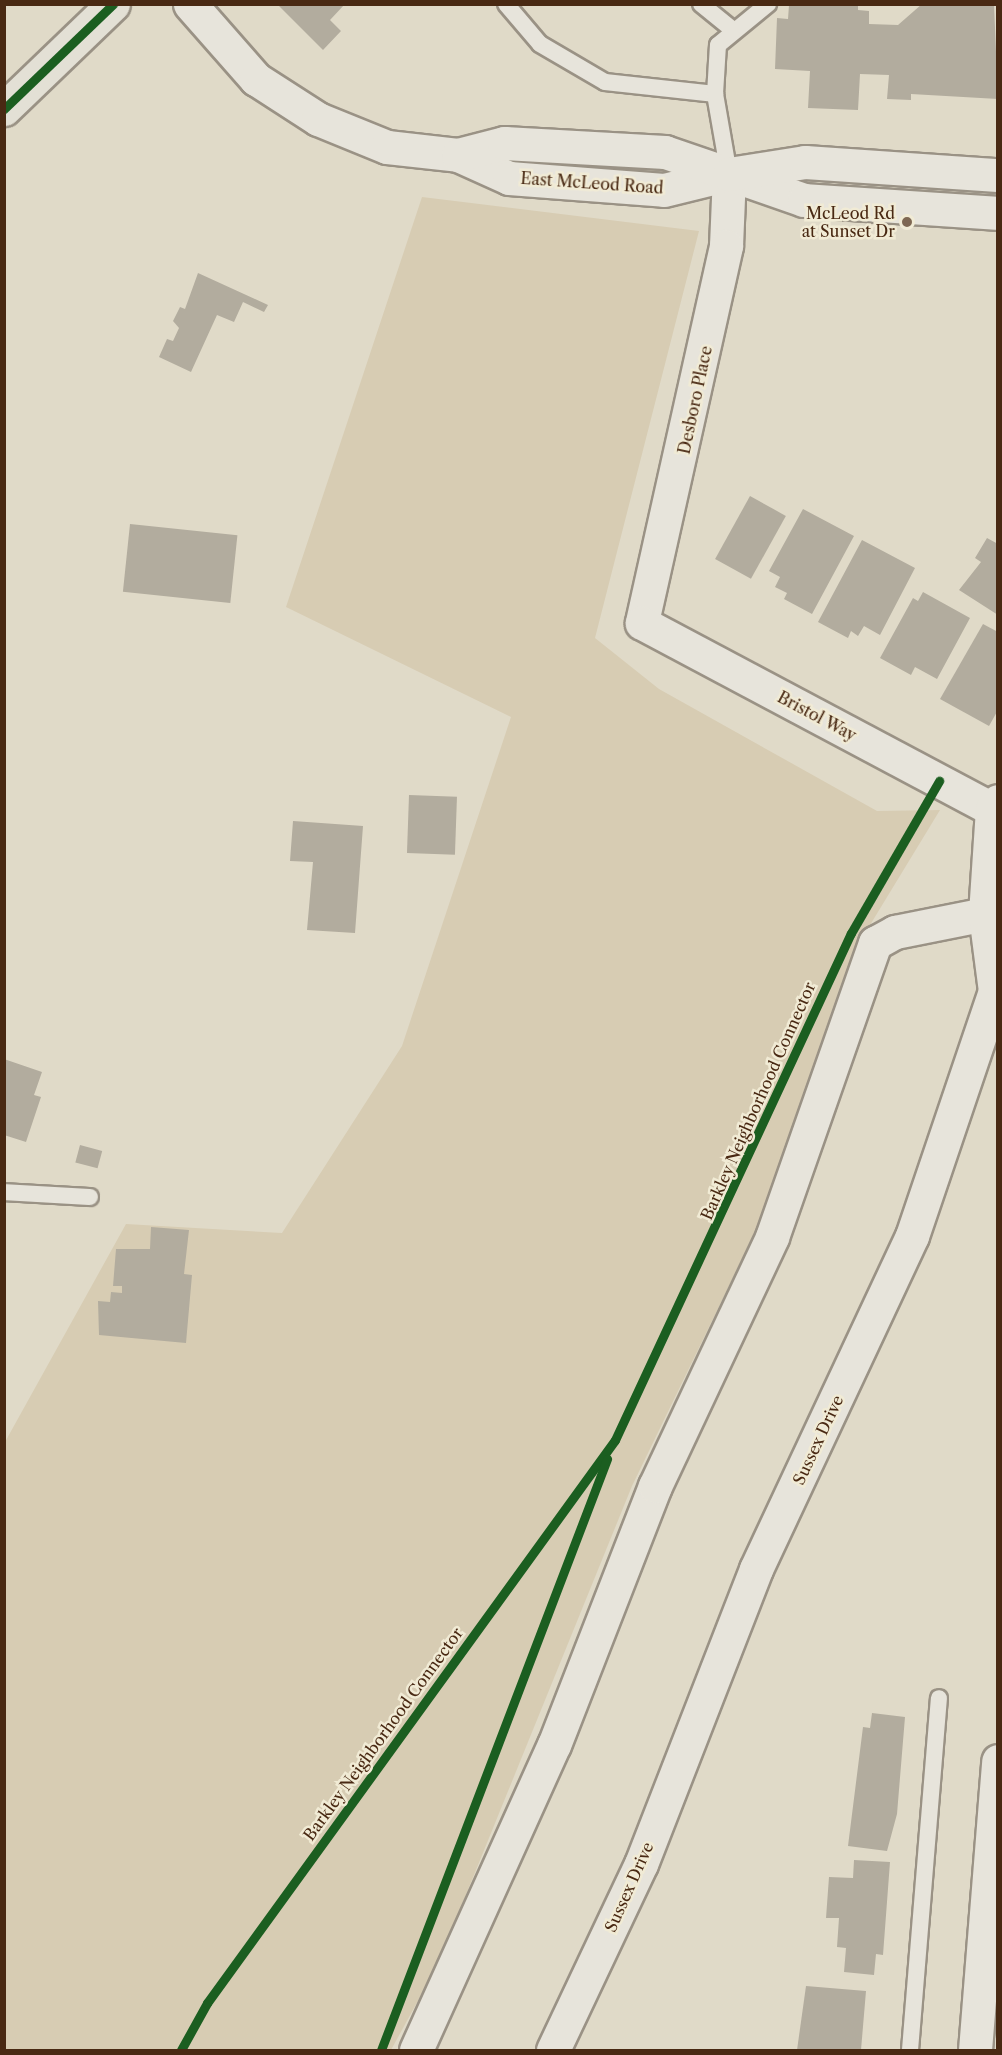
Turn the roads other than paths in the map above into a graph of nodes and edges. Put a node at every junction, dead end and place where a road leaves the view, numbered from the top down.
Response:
1 (113, 4) edge
2 (190, 4) edge
3 (506, 4) edge
4 (701, 4) edge
5 (768, 4) edge
6 (732, 29) junction
7 (715, 94) junction
8 (4, 109) edge
9 (729, 174) junction
10 (998, 175) edge
11 (998, 213) edge
12 (642, 623) joint
13 (995, 805) edge
14 (985, 914) junction
15 (4, 1192) edge
16 (90, 1197) dead end
17 (939, 1698) dead end
18 (998, 1761) edge
19 (416, 2050) edge
20 (553, 2050) edge
21 (910, 2050) edge
22 (975, 2050) edge

1 - 8 main road
2 - 9 street, East McLeod Road
3 - 7 lane
4 - 6 lane
5 - 6 lane
6 - 7 lane
7 - 9 lane
9 - 10 street, East McLeod Road
9 - 11 street, East McLeod Road
9 - 12 street, Desboro Place
12 - 13 street, Bristol Way
13 - 14 street, Sussex Drive
14 - 19 street
14 - 20 street, Sussex Drive
15 - 16 lane
17 - 21 lane
18 - 22 street

